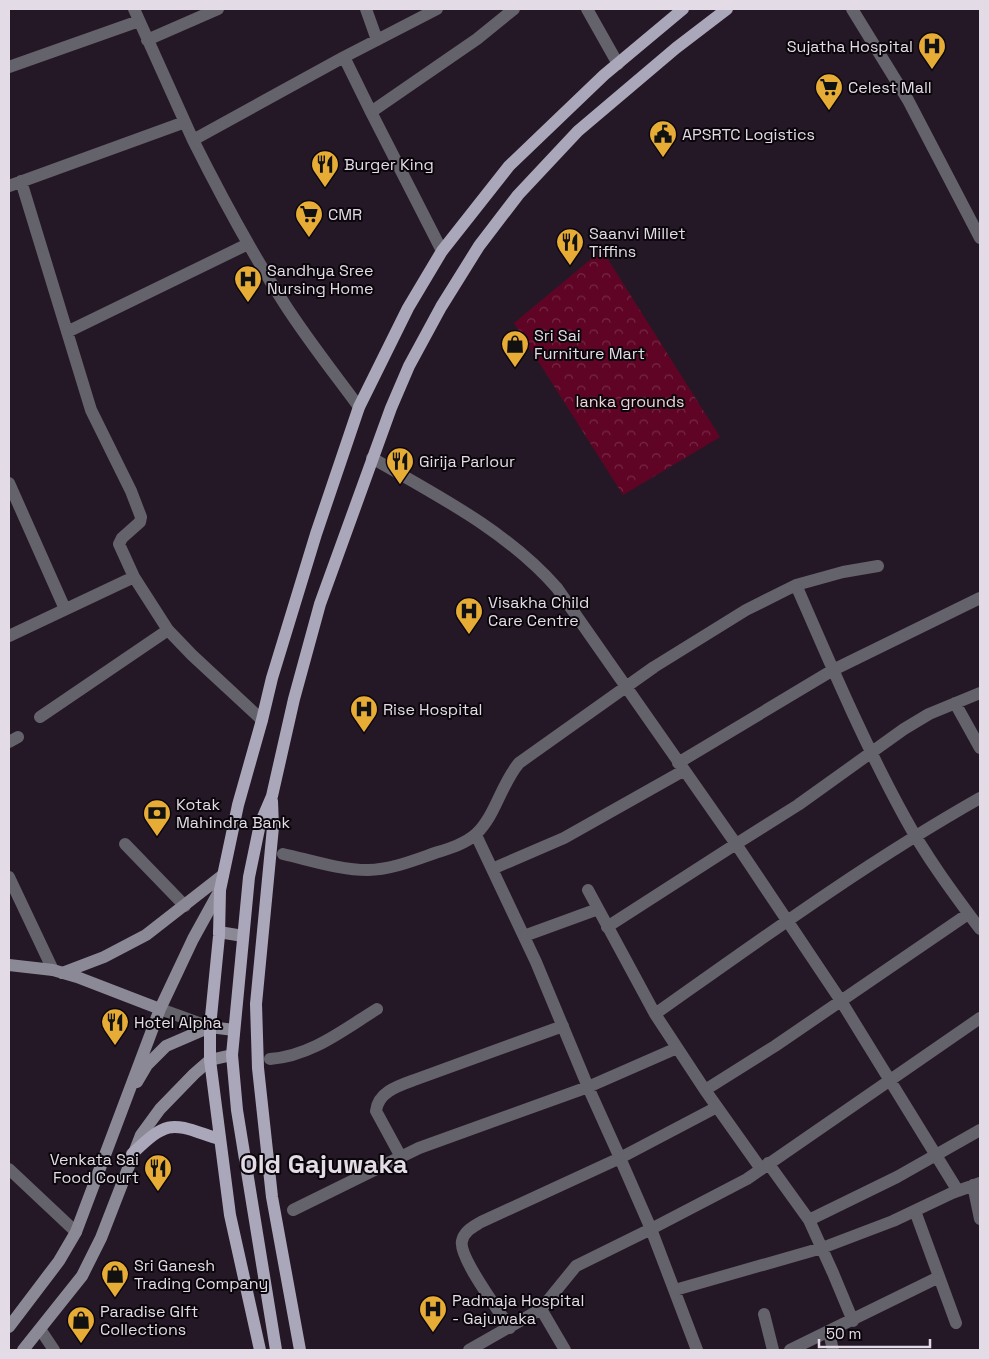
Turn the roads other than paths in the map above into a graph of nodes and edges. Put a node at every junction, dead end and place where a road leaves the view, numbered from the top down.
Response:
1 (134, 9) edge
2 (218, 9) edge
3 (366, 9) edge
4 (436, 9) edge
5 (514, 9) edge
6 (587, 9) edge
7 (682, 9) edge
8 (727, 9) edge
9 (852, 9) edge
10 (139, 22) junction
11 (148, 40) junction
12 (376, 40) junction
13 (344, 57) junction
14 (618, 64) junction
15 (9, 67) edge
16 (371, 112) junction
17 (185, 122) junction
18 (193, 140) junction
19 (21, 182) junction
20 (9, 186) edge
21 (980, 238) edge
22 (248, 244) junction
23 (442, 251) junction
24 (67, 332) junction
25 (359, 407) junction
26 (372, 458) junction
27 (9, 483) edge
28 (878, 566) dead end
29 (134, 577) junction
30 (796, 585) junction
31 (980, 598) edge
32 (65, 609) junction
33 (168, 630) junction
34 (9, 636) edge
35 (833, 670) junction
36 (626, 688) junction
37 (980, 693) edge
38 (955, 703) junction
39 (40, 717) dead end
40 (262, 720) junction
41 (980, 748) edge
42 (871, 751) junction
43 (681, 767) junction
44 (272, 796) junction
45 (980, 798) edge
46 (476, 835) junction
47 (915, 835) junction
48 (125, 844) dead end
49 (736, 844) junction
50 (283, 854) dead end
51 (492, 869) junction
52 (223, 875) junction
53 (9, 877) edge
54 (220, 890) junction
55 (588, 890) dead end
56 (185, 906) junction
57 (598, 909) junction
58 (968, 914) junction
59 (787, 921) junction
60 (607, 927) junction
61 (980, 929) edge
62 (219, 932) junction
63 (243, 936) junction
64 (524, 936) junction
65 (9, 965) edge
66 (58, 971) junction
67 (841, 1001) junction
68 (377, 1009) dead end
69 (160, 1010) junction
70 (655, 1014) junction
71 (980, 1018) edge
72 (563, 1026) junction
73 (210, 1027) junction
74 (234, 1030) junction
75 (677, 1048) junction
76 (232, 1054) junction
77 (270, 1059) dead end
78 (210, 1060) junction
79 (890, 1078) junction
80 (588, 1086) junction
81 (705, 1090) junction
82 (125, 1101) junction
83 (717, 1107) junction
84 (980, 1130) edge
85 (219, 1139) junction
86 (132, 1154) junction
87 (936, 1156) junction
88 (401, 1157) junction
89 (620, 1158) junction
90 (764, 1166) junction
91 (9, 1169) edge
92 (976, 1184) edge
93 (958, 1191) junction
94 (293, 1210) dead end
95 (915, 1211) junction
96 (980, 1219) edge
97 (808, 1220) junction
98 (651, 1229) junction
99 (76, 1232) junction
100 (822, 1248) junction
101 (939, 1277) junction
102 (675, 1290) junction
103 (541, 1308) junction
104 (764, 1314) dead end
105 (852, 1322) junction
106 (956, 1323) dead end
107 (9, 1327) edge
108 (40, 1328) junction
109 (510, 1328) junction
110 (829, 1333) junction
111 (23, 1350) edge
112 (54, 1350) edge
113 (260, 1350) edge
114 (276, 1350) edge
115 (300, 1350) edge
116 (469, 1350) edge
117 (565, 1350) edge
118 (697, 1350) edge
119 (773, 1350) edge
120 (790, 1350) edge
121 (833, 1350) edge

1 - 10 street
2 - 11 street
3 - 12 street
4 - 12 street
5 - 16 street
6 - 14 street
7 - 14 main road
8 - 26 main road
9 - 21 street
10 - 11 street
10 - 15 street
11 - 17 street
12 - 13 street
13 - 16 street
13 - 18 street
14 - 23 main road
16 - 23 street
17 - 18 street
17 - 19 street
18 - 22 street
19 - 20 street
19 - 24 street
22 - 24 street
22 - 25 street
23 - 25 main road
24 - 29 street
25 - 40 main road
26 - 36 street
26 - 44 main road
27 - 32 street
28 - 30 street
29 - 32 street
29 - 33 street
30 - 35 street
30 - 36 street
31 - 35 street
32 - 34 street
33 - 39 street
33 - 40 street
35 - 42 street
35 - 43 street
36 - 43 street
36 - 46 street
37 - 38 street
38 - 41 street
38 - 42 street
40 - 52 main road
42 - 47 street
42 - 49 street
43 - 49 street
43 - 51 street
44 - 63 main road
44 - 115 main road
45 - 47 street
46 - 50 street
46 - 51 street
47 - 58 street
47 - 59 street
48 - 56 street
49 - 59 street
49 - 60 street
51 - 64 street
52 - 54 main road
52 - 56 main road
53 - 66 street
54 - 62 main road
54 - 69 main road
55 - 57 street
56 - 66 main road
57 - 60 street
57 - 64 street
58 - 61 street
58 - 67 street
59 - 67 street
59 - 70 street
60 - 70 street
62 - 63 main road
62 - 73 main road
63 - 74 main road
64 - 72 street
65 - 66 main road
66 - 69 main road
67 - 79 street
67 - 81 street
68 - 77 street
69 - 73 street
69 - 82 main road
70 - 75 street
71 - 79 street
72 - 80 street
72 - 88 street
73 - 74 main road
73 - 78 main road
73 - 82 main road
74 - 76 main road
75 - 80 street
75 - 81 street
76 - 78 main road
76 - 114 main road
78 - 85 main road
78 - 86 main road
79 - 87 street
79 - 90 street
80 - 88 street
80 - 89 street
81 - 83 street
82 - 99 main road
83 - 89 street
83 - 90 street
84 - 87 street
85 - 86 main road
85 - 113 main road
86 - 108 main road
87 - 93 street
87 - 97 street
88 - 94 street
89 - 98 street
89 - 109 street
90 - 97 street
90 - 98 street
91 - 99 street
92 - 93 street
92 - 96 street
93 - 95 street
95 - 100 street
95 - 101 street
97 - 100 street
98 - 102 street
98 - 103 street
99 - 107 main road
100 - 102 street
100 - 105 street
101 - 105 street
101 - 106 street
102 - 118 street
103 - 109 street
103 - 117 street
104 - 119 street
105 - 110 street
108 - 111 main road
108 - 112 street
109 - 116 street
110 - 120 street
110 - 121 street

